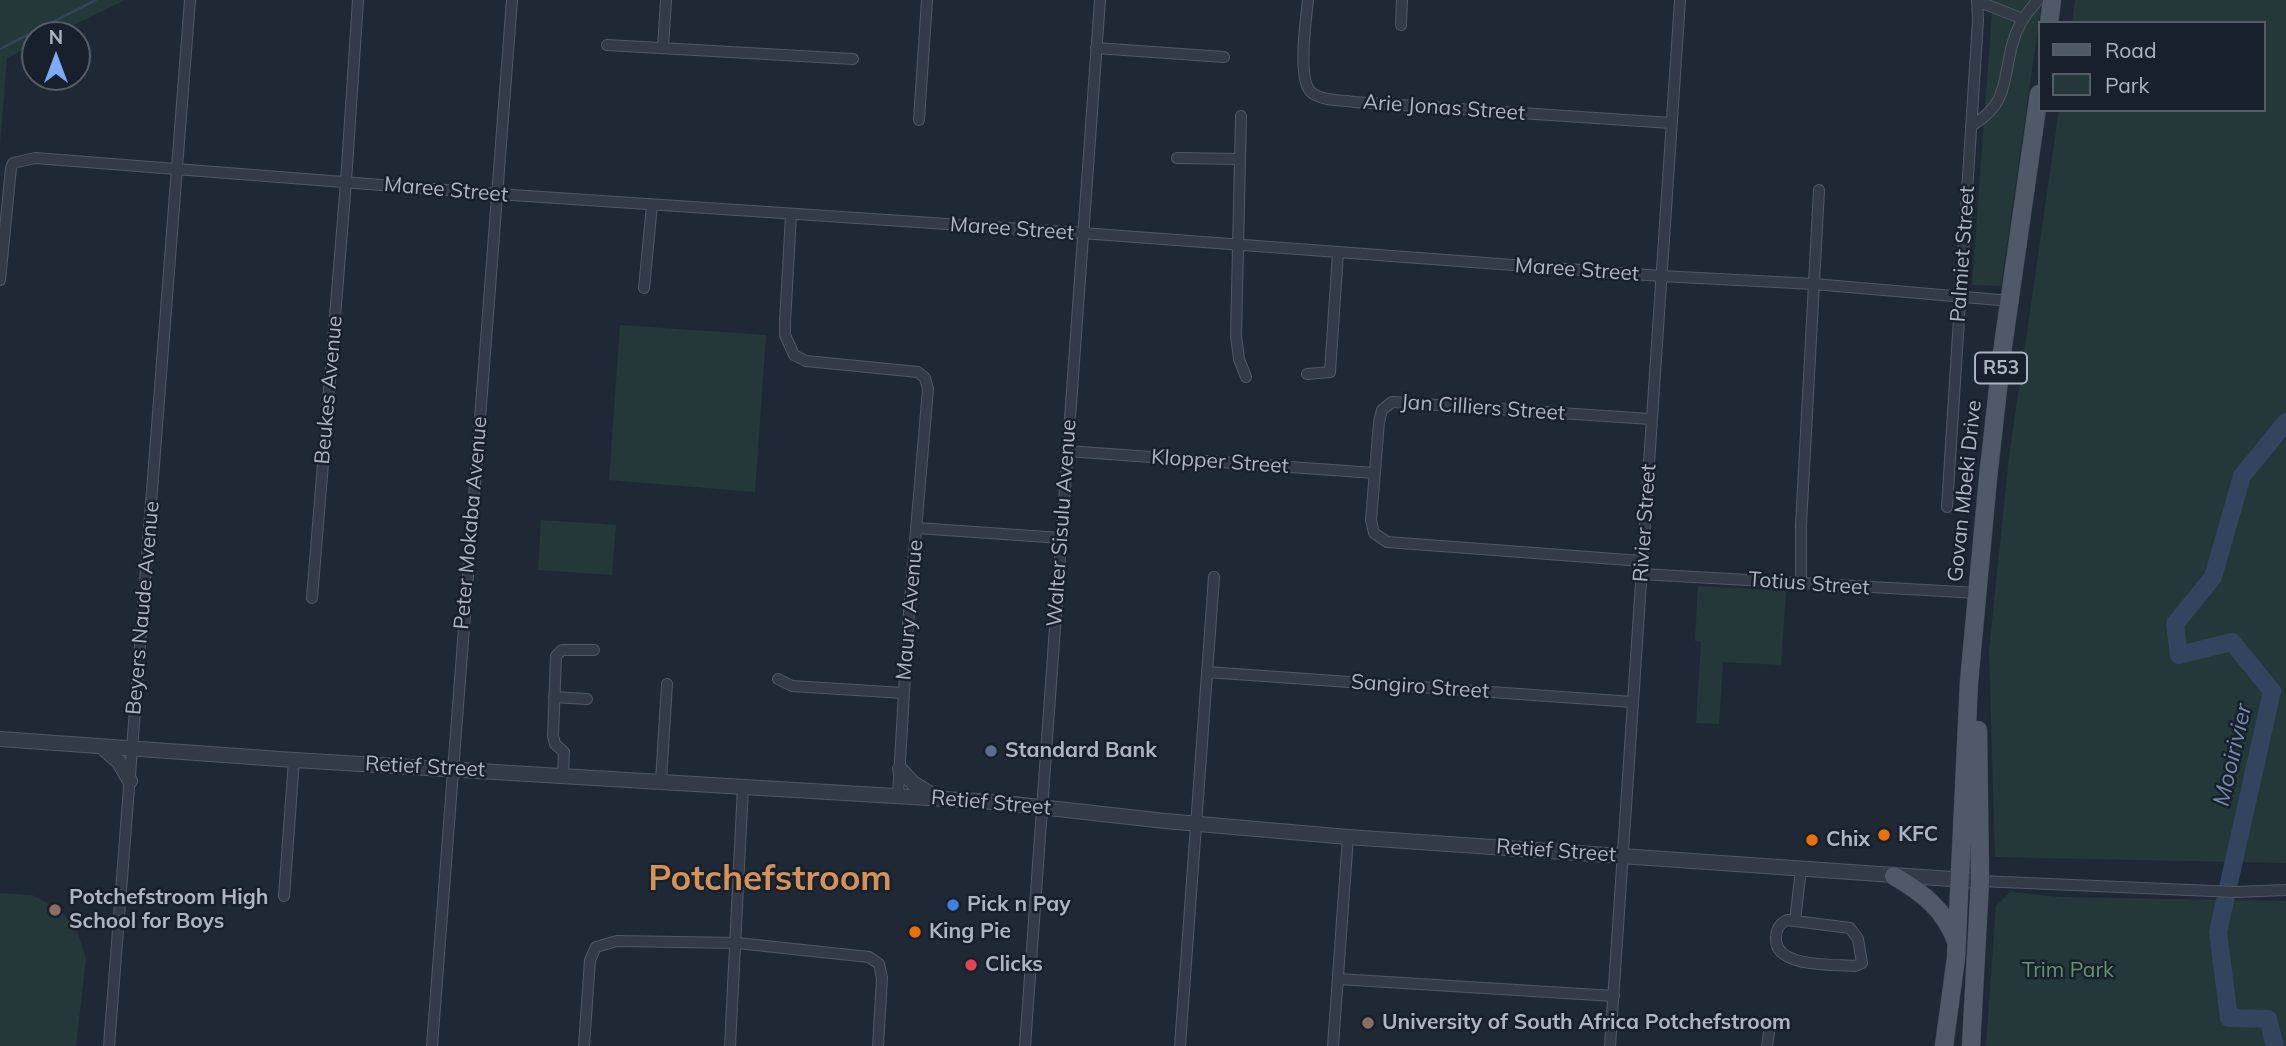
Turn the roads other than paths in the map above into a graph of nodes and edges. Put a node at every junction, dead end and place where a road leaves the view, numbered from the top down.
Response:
1 (190, 0) edge
2 (358, 0) edge
3 (512, 0) edge
4 (666, 0) edge
5 (927, 0) edge
6 (1100, 0) edge
7 (1308, 0) edge
8 (1402, 0) edge
9 (1679, 0) edge
10 (2038, 0) edge
11 (2052, 0) edge
12 (1977, 1) edge
13 (2023, 19) junction
14 (2049, 21) edge
15 (1401, 25) dead end
16 (607, 45) dead end
17 (663, 48) junction
18 (1096, 48) junction
19 (1224, 58) dead end
20 (853, 59) dead end
21 (2038, 101) edge
22 (1241, 117) dead end
23 (919, 120) dead end
24 (1671, 123) junction
25 (1971, 125) junction
26 (1177, 158) dead end
27 (1240, 159) junction
28 (177, 171) junction
29 (346, 182) junction
30 (1819, 190) dead end
31 (497, 194) junction
32 (652, 205) junction
33 (791, 215) junction
34 (1082, 233) junction
35 (2, 234) edge
36 (1238, 246) junction
37 (1338, 253) junction
38 (1661, 276) junction
39 (0, 281) edge
40 (1814, 284) junction
41 (644, 288) dead end
42 (1961, 296) junction
43 (2011, 301) junction
44 (1307, 374) dead end
45 (1246, 377) dead end
46 (1651, 419) junction
47 (1067, 451) junction
48 (1374, 473) junction
49 (1947, 506) dead end
50 (916, 528) junction
51 (1061, 538) junction
52 (1642, 561) junction
53 (1641, 574) junction
54 (1213, 577) dead end
55 (1801, 583) junction
56 (1978, 593) junction
57 (312, 598) dead end
58 (1974, 643) junction
59 (594, 650) dead end
60 (1207, 672) junction
61 (778, 679) dead end
62 (667, 684) dead end
63 (903, 693) junction
64 (554, 697) junction
65 (587, 699) dead end
66 (1633, 702) junction
67 (0, 739) edge
68 (102, 747) junction
69 (132, 749) junction
70 (294, 760) junction
71 (451, 769) junction
72 (900, 769) junction
73 (563, 775) junction
74 (130, 780) junction
75 (661, 781) junction
76 (743, 787) junction
77 (898, 795) junction
78 (936, 798) junction
79 (1041, 807) junction
80 (1195, 824) junction
81 (1349, 836) junction
82 (1622, 855) junction
83 (1801, 869) junction
84 (1894, 876) junction
85 (1960, 880) junction
86 (1980, 881) junction
87 (2286, 890) edge
88 (284, 896) dead end
89 (1796, 920) junction
90 (737, 943) junction
91 (1957, 945) junction
92 (1338, 979) junction
93 (1614, 996) junction
94 (1770, 1026) dead end
95 (109, 1046) edge
96 (432, 1046) edge
97 (584, 1046) edge
98 (730, 1046) edge
99 (878, 1046) edge
100 (1025, 1046) edge
101 (1180, 1046) edge
102 (1333, 1046) edge
103 (1610, 1046) edge
104 (1767, 1046) edge
105 (1944, 1046) edge
106 (1971, 1046) edge

1 - 28 street, Beyers Naude Avenue
2 - 29 street, Beukes Avenue
3 - 31 street, Peter Mokaba Avenue
4 - 17 street
5 - 23 street
6 - 18 street, Walter Sisulu Avenue
7 - 24 street, Arie Jonas Street
8 - 15 street
9 - 24 street, Rivier Street
10 - 13 street
11 - 14 main road
12 - 13 street
12 - 25 street, Palmiet Street
13 - 25 street
16 - 17 street
17 - 20 street
18 - 19 street
18 - 34 street, Walter Sisulu Avenue
21 - 43 main road, Govan Mbeki Drive / R53
22 - 27 street
24 - 38 street, Rivier Street
25 - 42 street, Palmiet Street
26 - 27 street
27 - 36 street
28 - 29 street, Maree Street
28 - 35 street, Maree Street
28 - 69 street, Beyers Naude Avenue
29 - 31 street, Maree Street
29 - 57 street, Beukes Avenue
30 - 40 street
31 - 32 street, Maree Street
31 - 71 street, Peter Mokaba Avenue
32 - 33 street, Maree Street
32 - 41 street
33 - 34 street, Maree Street
33 - 50 street
34 - 36 street, Maree Street
34 - 47 street, Walter Sisulu Avenue
35 - 39 street
36 - 37 street, Maree Street
36 - 45 street
37 - 38 street, Maree Street
37 - 44 street
38 - 40 street, Maree Street
38 - 46 street, Rivier Street
40 - 42 street, Maree Street
40 - 55 street
42 - 43 street, Maree Street
42 - 49 street, Palmiet Street
43 - 56 main road, Govan Mbeki Drive / R53
46 - 48 street, Jan Cilliers Street
46 - 52 street, Rivier Street
47 - 48 street, Klopper Street
47 - 51 street, Walter Sisulu Avenue
48 - 52 street
50 - 51 street, Maury Avenue
50 - 63 street, Maury Avenue
51 - 79 street, Walter Sisulu Avenue
52 - 53 street, Rivier Street
53 - 55 street, Totius Street
53 - 66 street, Rivier Street
54 - 60 street
55 - 56 street, Totius Street
56 - 58 main road, Govan Mbeki Drive / R53
58 - 85 main road, Govan Mbeki Drive / R53
58 - 86 main road, Govan Mbeki Drive / R53
59 - 64 street
60 - 66 street, Sangiro Street
60 - 80 street
61 - 63 street
62 - 75 street
63 - 72 street, Maury Avenue
64 - 65 street
64 - 73 street
66 - 82 street, Rivier Street
67 - 68 street, Retief Street
68 - 69 street, Retief Street
68 - 74 street
69 - 70 street, Retief Street
69 - 74 street, Beyers Naude Avenue
70 - 71 street, Retief Street
70 - 88 street
71 - 73 street, Retief Street
71 - 96 street, Peter Mokaba Avenue
72 - 77 street, Maury Avenue
72 - 78 street
73 - 75 street, Retief Street
74 - 95 street, Beyers Naude Avenue
75 - 76 street, Retief Street
76 - 77 street, Retief Street
76 - 90 street
77 - 78 street, Retief Street
78 - 79 street, Retief Street
79 - 80 street, Retief Street
79 - 100 street, Walter Sisulu Avenue
80 - 81 street, Retief Street
80 - 101 street
81 - 82 street, Retief Street
81 - 92 street
82 - 83 street, Retief Street
82 - 93 street, Rivier Street
83 - 84 street, Retief Street
83 - 89 street
84 - 85 street, Retief Street
84 - 91 main road
85 - 86 street, Retief Street
85 - 91 main road, Govan Mbeki Drive / R53
86 - 87 street
86 - 106 main road, Govan Mbeki Drive / R53
89 - 89 street
90 - 97 street
90 - 98 street
90 - 99 street
91 - 105 main road, Govan Mbeki Drive / R53
92 - 93 street
92 - 102 street
93 - 103 street, Rivier Street
94 - 104 street

